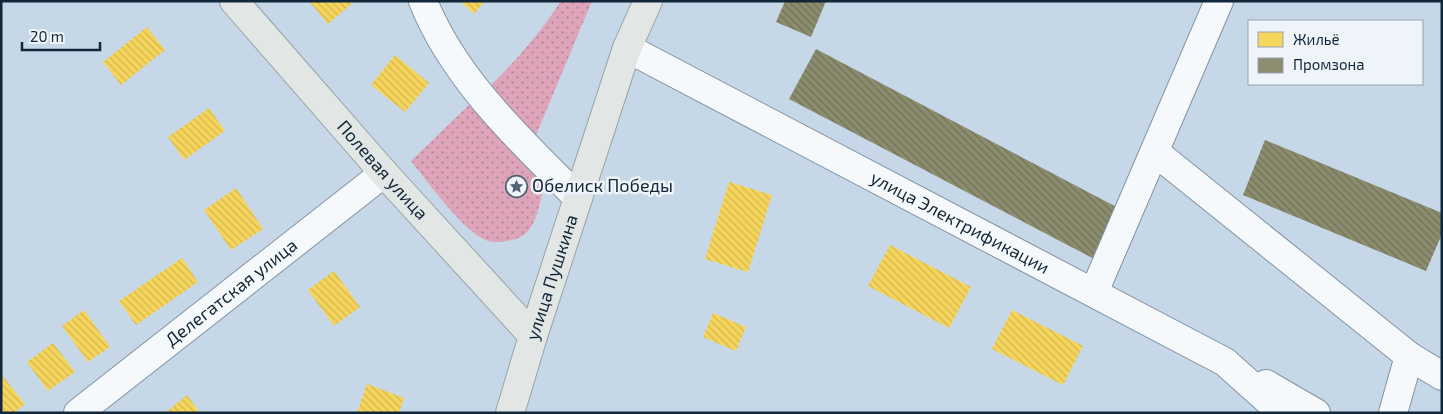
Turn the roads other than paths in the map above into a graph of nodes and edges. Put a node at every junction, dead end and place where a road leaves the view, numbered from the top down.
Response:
1 (234, 1) edge
2 (422, 1) edge
3 (648, 1) edge
4 (1219, 1) edge
5 (627, 48) junction
6 (1154, 152) junction
7 (384, 173) junction
8 (578, 198) junction
9 (1094, 292) junction
10 (533, 336) junction
11 (1408, 356) junction
12 (1225, 362) junction
13 (1442, 376) edge
14 (78, 413) edge
15 (510, 413) edge
16 (1282, 413) edge
17 (1316, 413) edge
18 (1393, 413) edge

1 - 7 main road, Полевая улица
2 - 8 street
3 - 5 main road, улица Пушкина
4 - 6 street
5 - 8 main road, улица Пушкина
5 - 9 street, улица Электрификации
6 - 9 street
6 - 11 street
7 - 10 main road, Полевая улица
7 - 14 street, Делегатская улица
8 - 10 main road, улица Пушкина
9 - 12 street, улица Электрификации
10 - 15 main road, улица Пушкина
11 - 13 street
11 - 18 street
12 - 16 street, улица Электрификации
12 - 17 street

